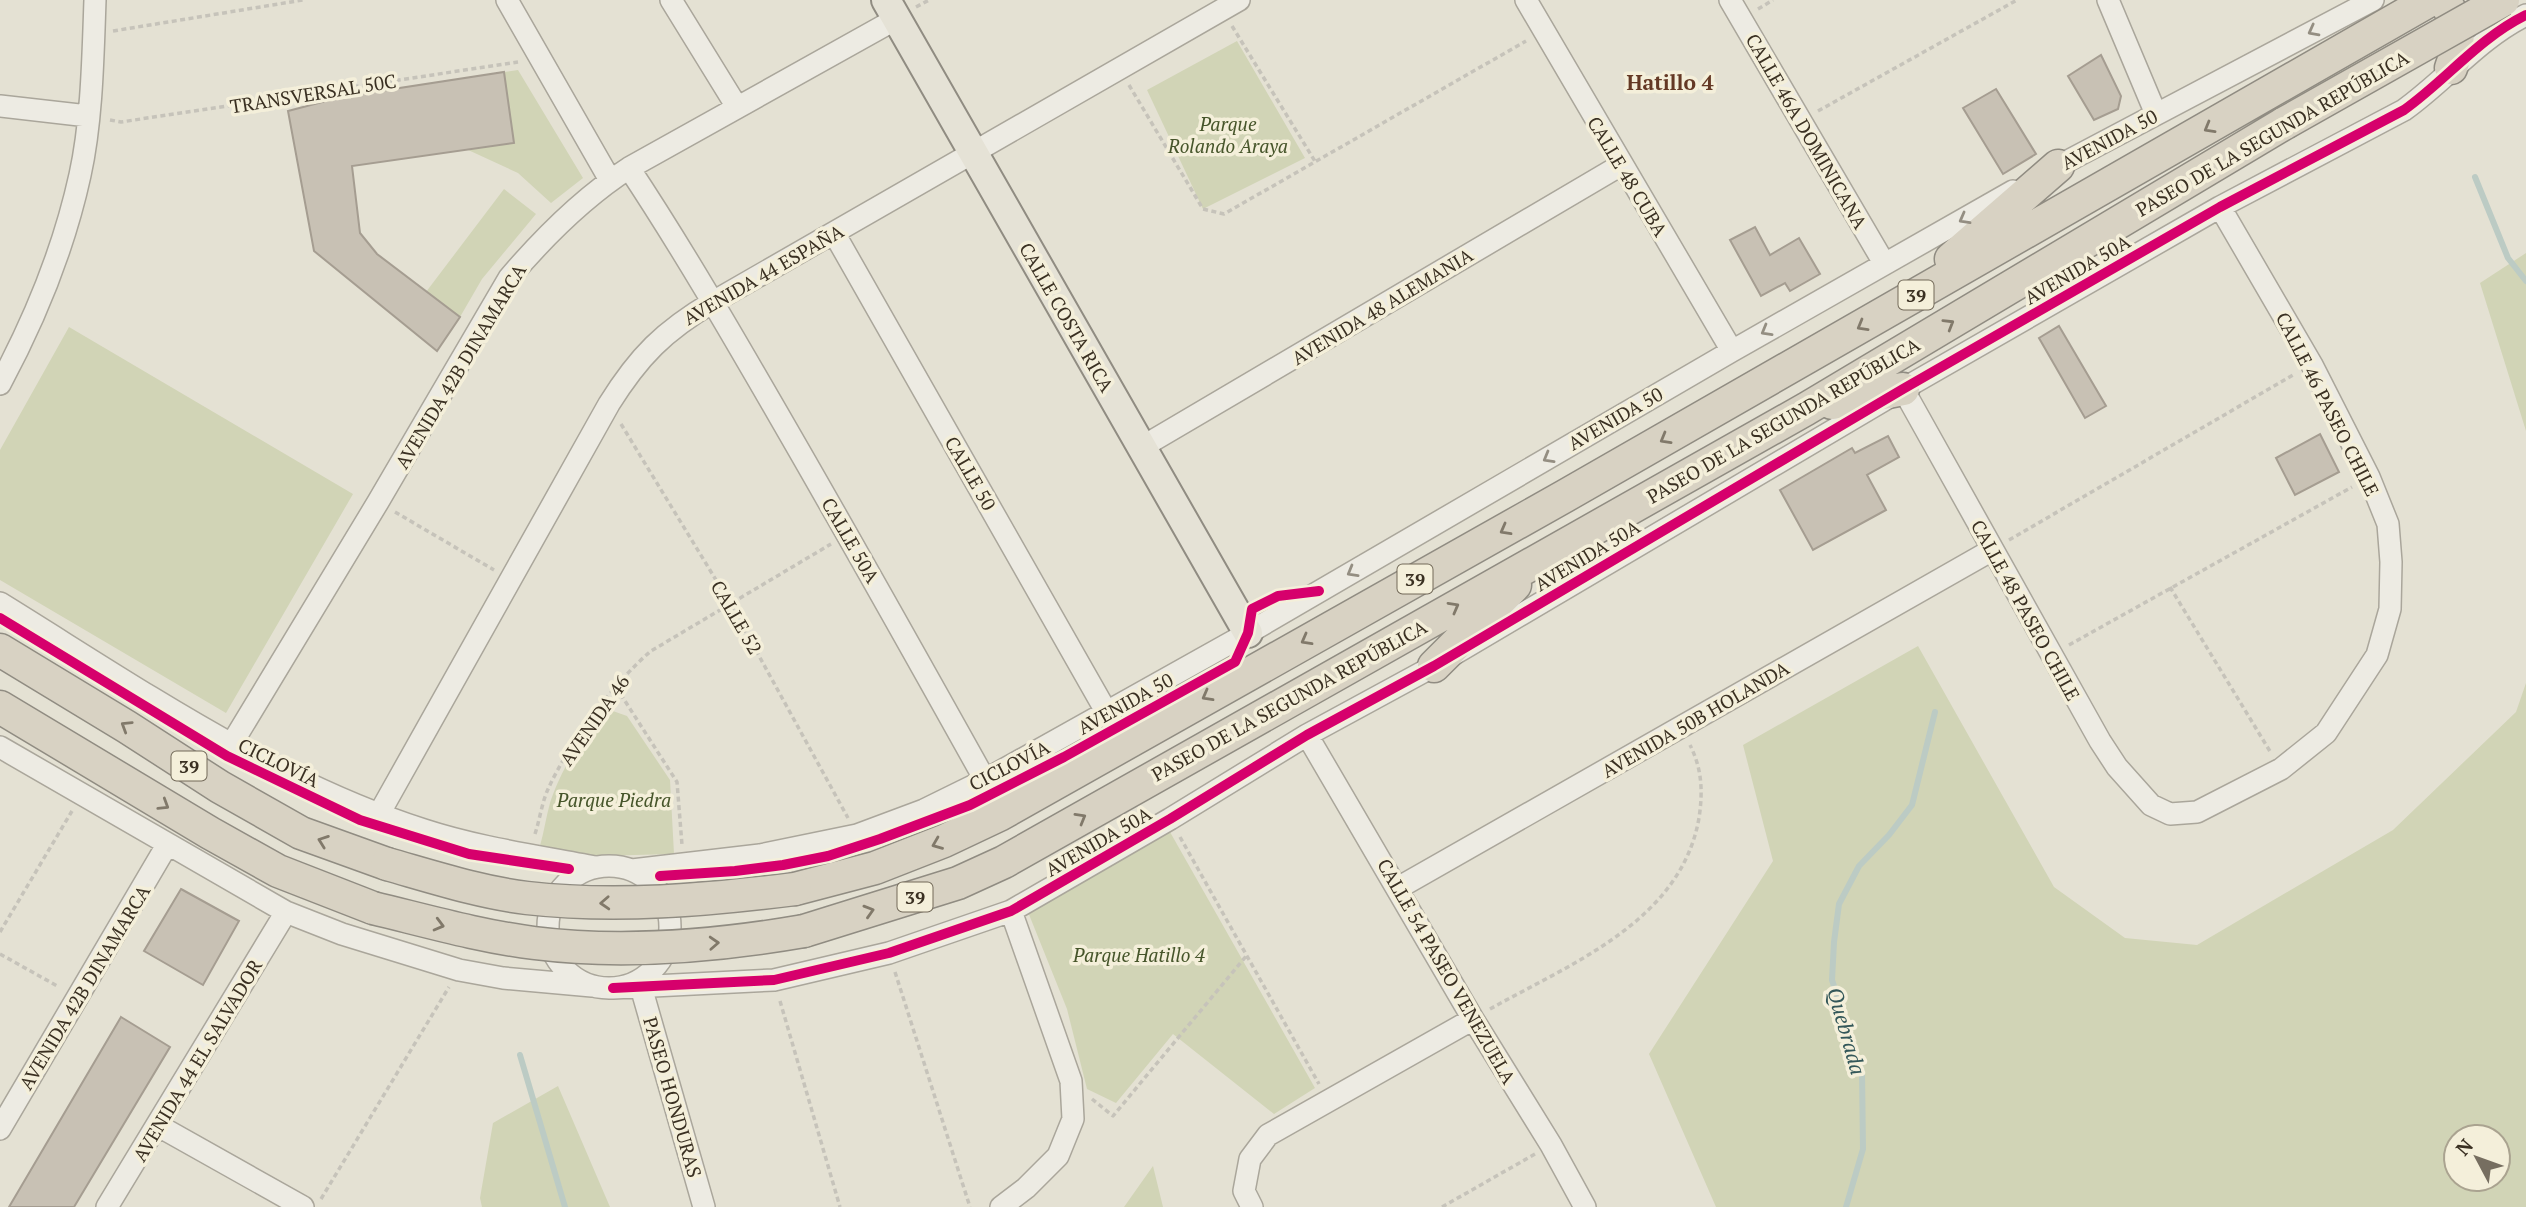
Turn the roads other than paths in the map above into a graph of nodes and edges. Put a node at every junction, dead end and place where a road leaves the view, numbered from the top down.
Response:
1 (95, 0) edge
2 (507, 0) edge
3 (671, 0) edge
4 (1526, 0) edge
5 (1730, 0) edge
6 (2108, 0) edge
7 (2373, 0) edge
8 (2430, 0) edge
9 (2443, 0) edge
10 (2503, 0) edge
11 (1231, 5) edge
12 (891, 9) edge
13 (2526, 15) edge
14 (2451, 68) junction
15 (0, 106) edge
16 (737, 107) junction
17 (2156, 114) junction
18 (88, 116) junction
19 (973, 153) junction
20 (1621, 165) junction
21 (2058, 166) junction
22 (629, 168) junction
23 (610, 180) junction
24 (2220, 207) junction
25 (834, 233) junction
26 (1884, 263) junction
27 (713, 302) junction
28 (1897, 306) junction
29 (1732, 351) junction
30 (1, 381) edge
31 (1903, 389) junction
32 (1806, 409) junction
33 (1142, 447) junction
34 (1992, 550) junction
35 (1541, 559) junction
36 (0, 603) edge
37 (1248, 633) junction
38 (0, 650) edge
39 (1434, 666) junction
40 (0, 707) edge
41 (1107, 713) junction
42 (1307, 735) junction
43 (231, 745) junction
44 (0, 747) edge
45 (985, 780) junction
46 (379, 814) junction
47 (2169, 814) joint
48 (167, 845) junction
49 (595, 867) junction
50 (632, 870) junction
51 (1398, 888) junction
52 (286, 912) junction
53 (1011, 912) junction
54 (603, 987) junction
55 (641, 987) junction
56 (1473, 1018) junction
57 (157, 1125) junction
58 (0, 1129) edge
59 (107, 1207) edge
60 (303, 1207) edge
61 (704, 1207) edge
62 (1001, 1207) edge
63 (1252, 1207) edge
64 (1585, 1207) edge

1 - 18 street
2 - 23 street
3 - 16 street
4 - 20 street, CALLE 48 CUBA
5 - 26 street, CALLE 46A DOMINICANA
6 - 17 street
7 -> 17 street, AVENIDA 50
8 -> 28 highway, PASEO DE LA SEGUNDA REPÚBLICA / 39
9 - 14 highway
32 -> 10 highway, PASEO DE LA SEGUNDA REPÚBLICA / 39, bridge
11 - 19 street, AVENIDA 44 ESPAÑA
12 - 16 street, AVENIDA 42B DINAMARCA
12 - 19 main road, CALLE COSTA RICA
13 - 14 street, AVENIDA 50A
14 - 24 street, AVENIDA 50A
15 - 18 street
16 - 22 street, AVENIDA 42B DINAMARCA
17 - 21 street, AVENIDA 50
18 - 30 street
19 - 25 street, AVENIDA 44 ESPAÑA
19 - 33 main road, CALLE COSTA RICA
20 - 29 street, CALLE 48 CUBA
20 - 33 street, AVENIDA 48 ALEMANIA
21 -> 26 street, AVENIDA 50
21 - 28 highway
22 - 23 street, AVENIDA 42B DINAMARCA
22 - 27 street, CALLE 50A
23 - 43 street, AVENIDA 42B DINAMARCA
24 - 31 street, AVENIDA 50A
24 - 47 street, CALLE 46 PASEO CHILE
25 - 27 street, AVENIDA 44 ESPAÑA
25 - 41 street, CALLE 50
26 -> 29 street, AVENIDA 50
27 - 45 street, CALLE 50A
27 - 46 street, AVENIDA 44 ESPAÑA
28 -> 38 highway, PASEO DE LA SEGUNDA REPÚBLICA / 39, bridge
29 -> 37 street, AVENIDA 50
31 - 32 highway
31 - 34 street, CALLE 48 PASEO CHILE
31 - 39 street, AVENIDA 50A
32 - 35 highway, PASEO DE LA SEGUNDA REPÚBLICA / 39
33 - 37 main road, CALLE COSTA RICA
34 - 47 street, CALLE 48 PASEO CHILE
34 - 51 street, AVENIDA 50B HOLANDA
35 - 39 highway
40 -> 35 highway, PASEO DE LA SEGUNDA REPÚBLICA / 39, bridge
36 - 43 street
37 - 41 street, AVENIDA 50
39 - 42 street, AVENIDA 50A
41 - 45 street, AVENIDA 50
42 - 51 street, CALLE 54 PASEO VENEZUELA
42 - 53 street, AVENIDA 50A
43 - 46 street
44 - 48 street, AVENIDA 50A
45 - 50 street, AVENIDA 50
46 - 49 street
48 - 52 street, AVENIDA 50A
48 - 58 street, AVENIDA 42B DINAMARCA
49 - 50 street
49 - 54 street
50 - 54 street
51 - 56 street, CALLE 54 PASEO VENEZUELA
52 - 54 street, AVENIDA 50A
52 - 57 street, AVENIDA 44 EL SALVADOR
53 - 55 street, AVENIDA 50A
53 - 62 street
54 - 55 street, AVENIDA 50A
55 - 61 street, PASEO HONDURAS
56 - 63 street
56 - 64 street, CALLE 54 PASEO VENEZUELA
57 - 59 street, AVENIDA 44 EL SALVADOR
57 - 60 street

